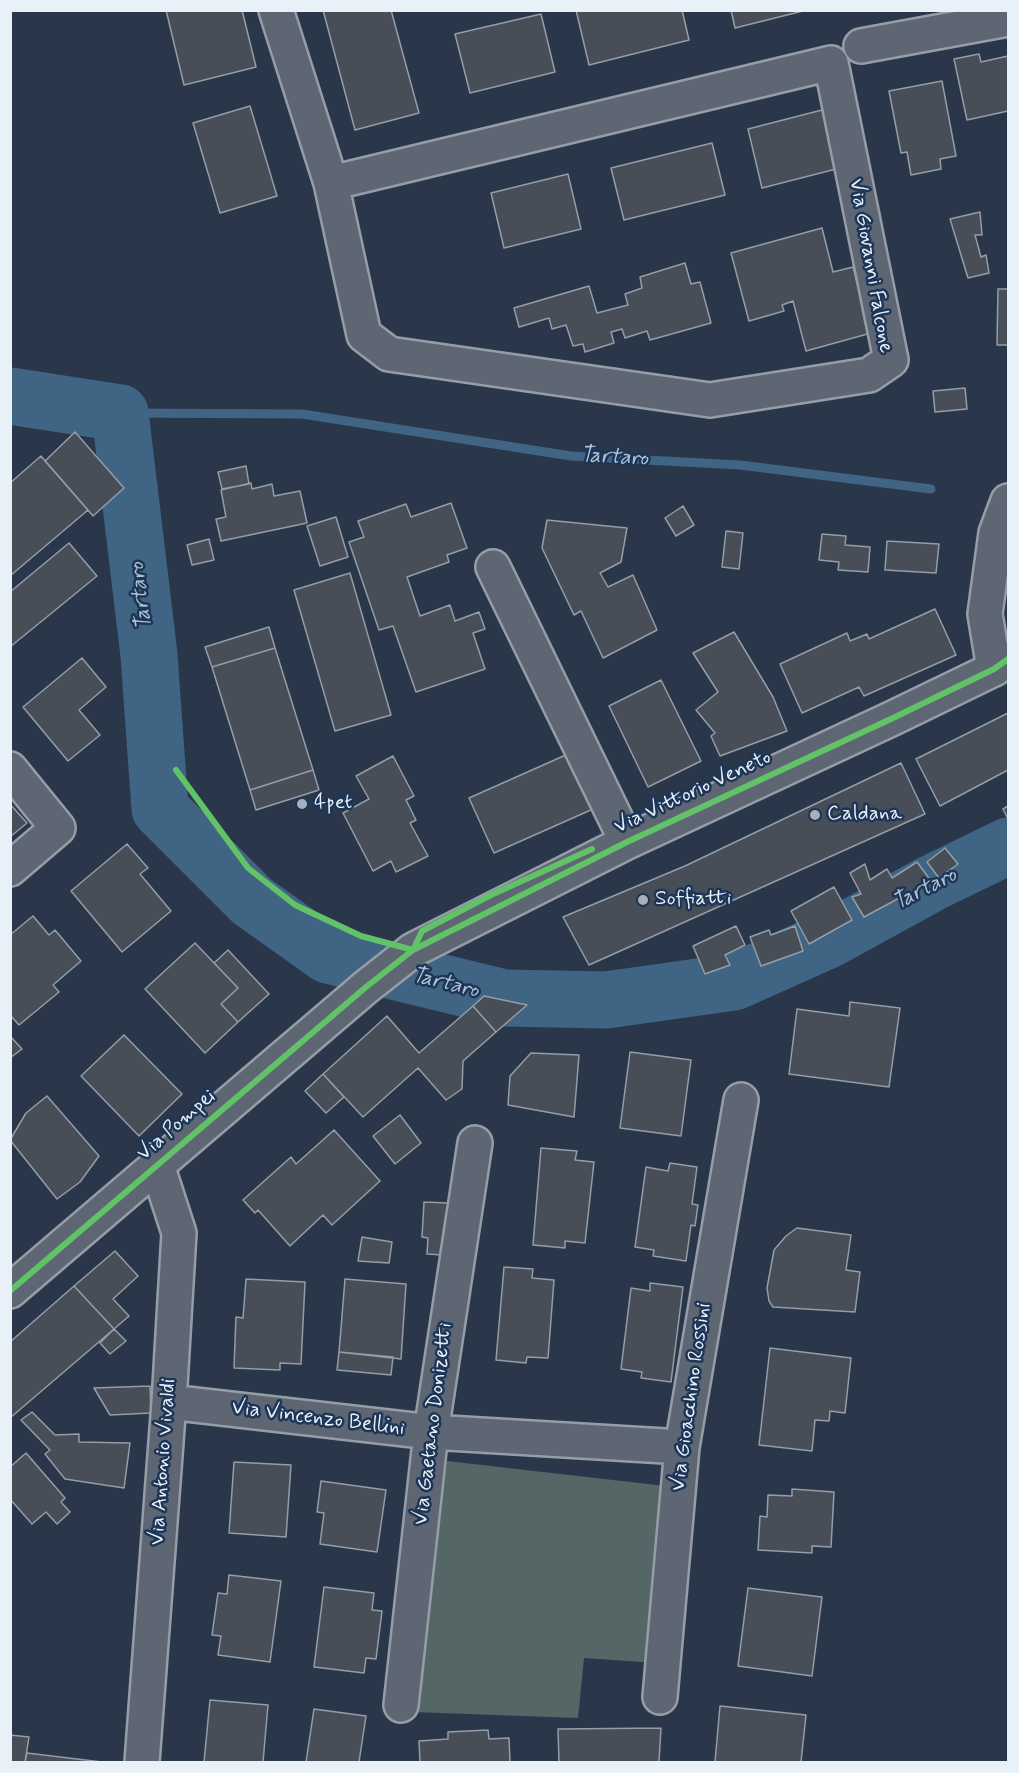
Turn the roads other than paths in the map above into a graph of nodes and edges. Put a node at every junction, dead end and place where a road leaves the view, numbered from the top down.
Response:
1 (276, 10) edge
2 (1008, 19) edge
3 (861, 46) dead end
4 (331, 183) junction
5 (1008, 501) edge
6 (493, 567) dead end
7 (1001, 664) edge
8 (10, 769) edge
9 (627, 842) junction
10 (10, 869) edge
11 (366, 987) joint
12 (741, 1100) dead end
13 (475, 1143) dead end
14 (157, 1165) junction
15 (10, 1291) edge
16 (169, 1402) junction
17 (431, 1432) junction
18 (682, 1447) junction
19 (660, 1697) dead end
20 (401, 1705) dead end
21 (142, 1762) edge

1 - 4 street, Via Giovanni Falcone
2 - 3 street
4 - 4 street, Via Giovanni Falcone
5 - 7 street
6 - 9 street, Via Vittorio Veneto
7 - 9 street, Via Vittorio Veneto
8 - 10 street
9 - 11 street, Via Vittorio Veneto
11 - 14 street, Via Pompei
12 - 18 street, Via Gioacchino Rossini
13 - 17 street, Via Gaetano Donizetti
14 - 15 street, Via Pompei
14 - 16 street, Via Antonio Vivaldi
16 - 17 street, Via Vincenzo Bellini
16 - 21 street, Via Antonio Vivaldi
17 - 18 street, Via Vincenzo Bellini
17 - 20 street, Via Gaetano Donizetti
18 - 19 street, Via Gioacchino Rossini

